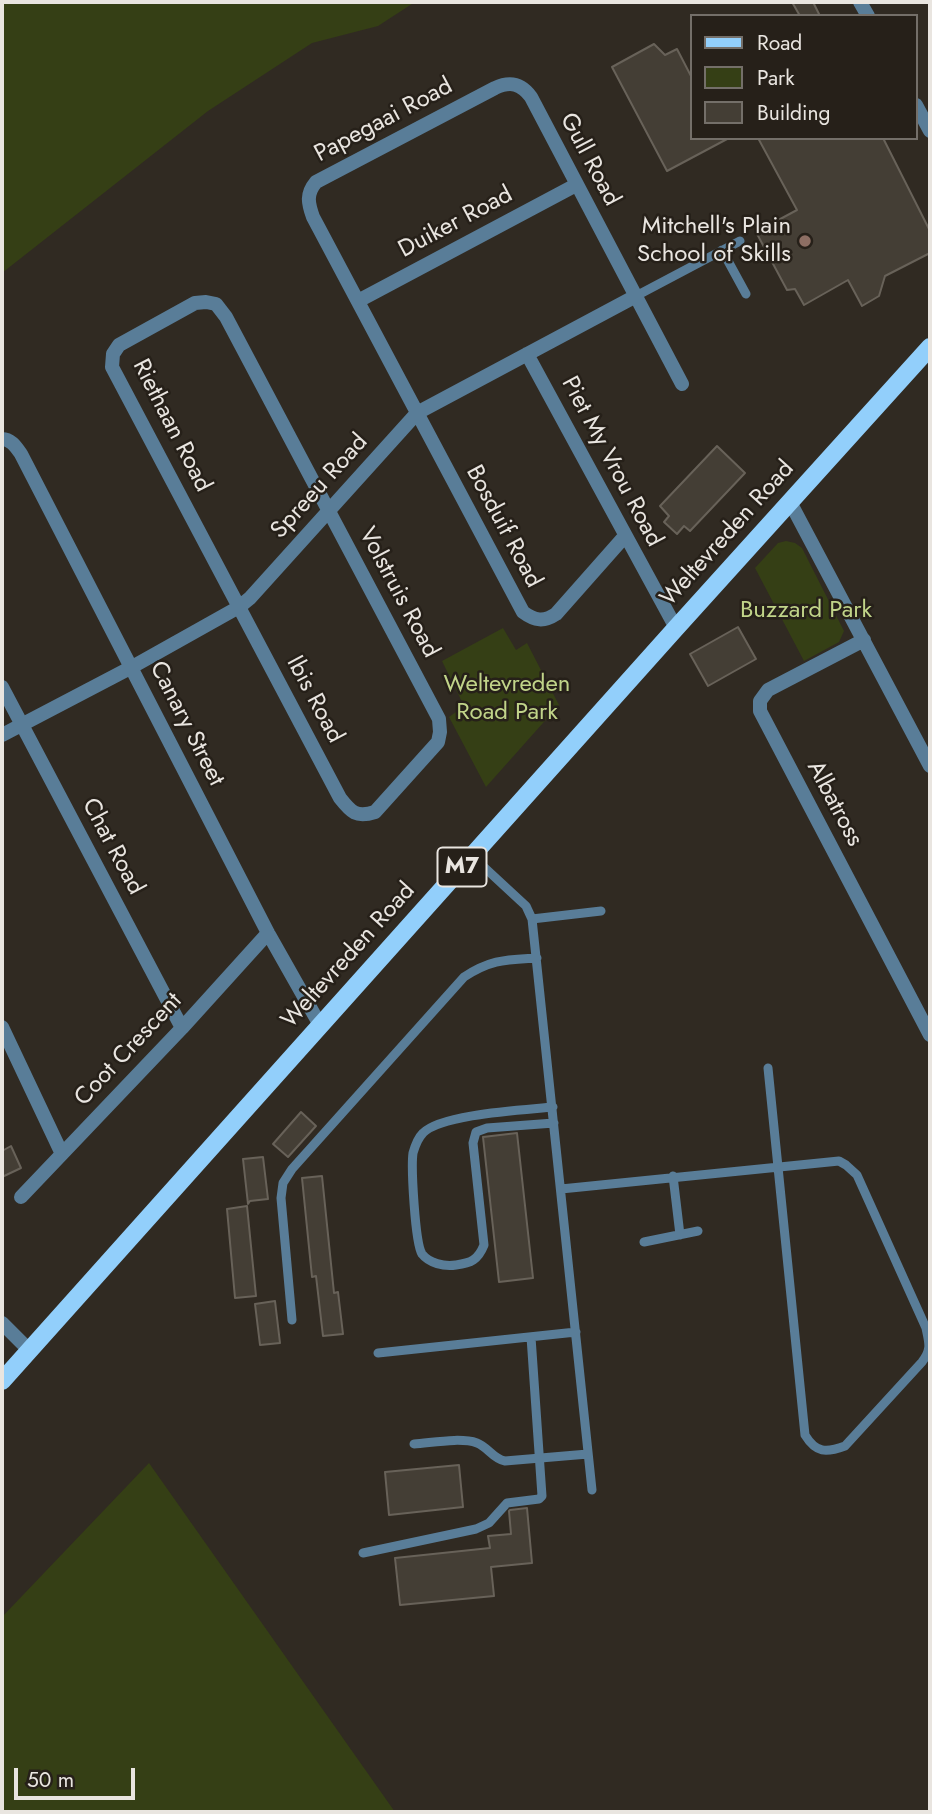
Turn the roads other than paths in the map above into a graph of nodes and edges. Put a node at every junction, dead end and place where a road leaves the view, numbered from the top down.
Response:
1 (519, 85) joint
2 (918, 109) edge
3 (930, 131) edge
4 (576, 185) junction
5 (740, 241) dead end
6 (722, 250) junction
7 (746, 294) dead end
8 (636, 296) junction
9 (358, 301) junction
10 (930, 347) edge
11 (527, 354) junction
12 (682, 384) dead end
13 (417, 413) junction
14 (7, 441) edge
15 (790, 502) junction
16 (329, 510) junction
17 (625, 536) junction
18 (239, 607) junction
19 (676, 628) junction
20 (864, 640) junction
21 (132, 667) junction
22 (2, 687) edge
23 (22, 725) junction
24 (2, 735) edge
25 (930, 764) edge
26 (351, 812) joint
27 (472, 856) junction
28 (601, 911) dead end
29 (533, 919) junction
30 (268, 933) junction
31 (537, 958) junction
32 (320, 1025) junction
33 (2, 1027) edge
34 (182, 1028) junction
35 (930, 1035) edge
36 (768, 1068) dead end
37 (552, 1107) junction
38 (554, 1124) junction
39 (62, 1154) junction
40 (777, 1166) junction
41 (673, 1176) junction
42 (561, 1188) junction
43 (21, 1197) dead end
44 (698, 1231) dead end
45 (680, 1235) junction
46 (644, 1242) dead end
47 (292, 1320) dead end
48 (2, 1324) edge
49 (576, 1332) junction
50 (531, 1337) junction
51 (29, 1350) junction
52 (378, 1353) dead end
53 (2, 1381) edge
54 (414, 1444) dead end
55 (589, 1454) junction
56 (540, 1459) junction
57 (592, 1490) dead end
58 (363, 1553) dead end

1 - 4 street, Gull Road
1 - 9 street, Papegaai Road
2 - 3 street
4 - 8 street, Gull Road
4 - 9 street, Duiker Road
5 - 6 lane, Spreeu Road
6 - 7 lane
6 - 8 lane, Spreeu Road
8 - 11 street, Spreeu Road
8 - 12 street, Gull Road
9 - 13 street, Papegaai Road
10 - 15 main road, Weltevreden Road / M7
11 - 13 street, Spreeu Road
11 - 17 street, Piet My Vrou Road
13 - 16 street, Spreeu Road
13 - 17 street, Bosduif Road
14 - 21 street, Canary Street
15 - 19 main road, Weltevreden Road / M7
15 - 20 street
16 - 18 street, Spreeu Road
16 - 18 street, Riethaan Road
16 - 26 street, Volstruis Road
17 - 19 street, Piet My Vrou Road
18 - 21 street, Spreeu Road
18 - 26 street, Ibis Road
19 - 27 main road, Weltevreden Road / M7
20 - 25 street
20 - 35 street, Albatross
21 - 23 street, Spreeu Road
21 - 30 street, Canary Street
22 - 23 street, Chat Road
23 - 24 street, Spreeu Road
23 - 34 street, Chat Road
27 - 29 lane
27 - 32 main road, Weltevreden Road / M7
28 - 29 lane
29 - 31 lane
30 - 32 street, Canary Street
30 - 34 street, Coot Crescent
31 - 37 lane
31 - 47 lane
32 - 51 main road, Weltevreden Road / M7
33 - 39 street
34 - 39 street, Coot Crescent
36 - 40 lane
37 - 38 lane
37 - 38 lane
38 - 42 lane
39 - 43 street, Coot Crescent
40 - 40 lane
40 - 41 lane
41 - 42 lane
41 - 45 lane
42 - 49 lane
44 - 45 lane
45 - 46 lane
48 - 51 street
49 - 50 lane
49 - 55 lane
50 - 52 lane
50 - 56 lane
51 - 53 main road, Weltevreden Road / M7
54 - 56 lane
55 - 56 lane
55 - 57 lane
56 - 58 lane

